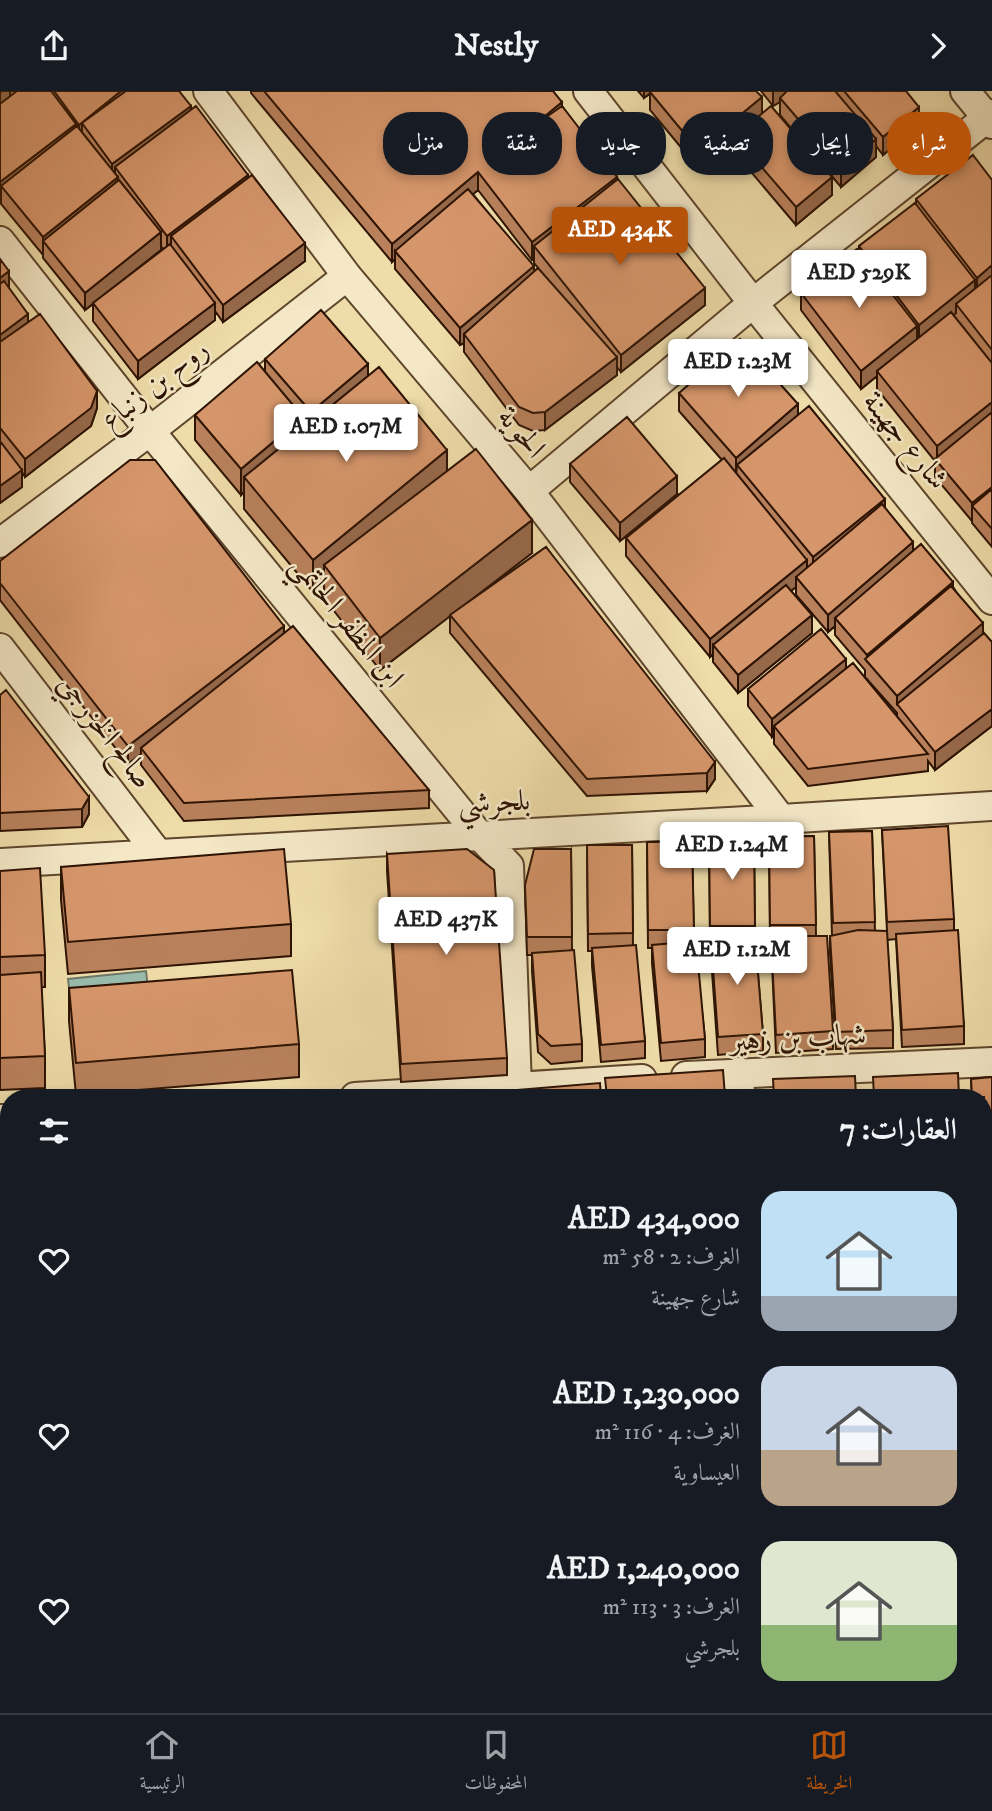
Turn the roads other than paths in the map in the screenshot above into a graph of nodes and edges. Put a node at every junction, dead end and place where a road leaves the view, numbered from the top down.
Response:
1 (208, 91) edge
2 (588, 91) edge
3 (965, 91) edge
4 (990, 119) edge
5 (0, 241) edge
6 (347, 276) junction
7 (753, 303) junction
8 (150, 431) junction
9 (529, 491) junction
10 (0, 543) edge
11 (992, 600) edge
12 (0, 648) edge
13 (990, 804) edge
14 (781, 820) junction
15 (479, 835) junction
16 (159, 855) junction
17 (0, 863) edge
18 (992, 1062) edge
19 (739, 1085) edge
20 (517, 1087) junction
21 (485, 1089) edge

1 - 6 street, الحوية
2 - 7 street, شارع جهينة
3 - 4 street
4 - 7 street
5 - 8 street, ابن المظفر الحاتمي
6 - 8 street, روح بن زنباع
6 - 9 street, الحوية
7 - 9 street
7 - 11 street, شارع جهينة
8 - 10 street, روح بن زنباع
8 - 15 street, ابن المظفر الحاتمي
9 - 14 street, الحوية
12 - 16 street, صالح الخزرجي
13 - 14 street, بلجرشي
14 - 15 street, بلجرشي
15 - 16 street, بلجرشي
15 - 20 street, ابن المظفر الحاتمي
16 - 17 street, بلجرشي
18 - 19 street, شهاب بن زهير
19 - 20 street, شهاب بن زهير
20 - 21 street, شهاب بن زهير

